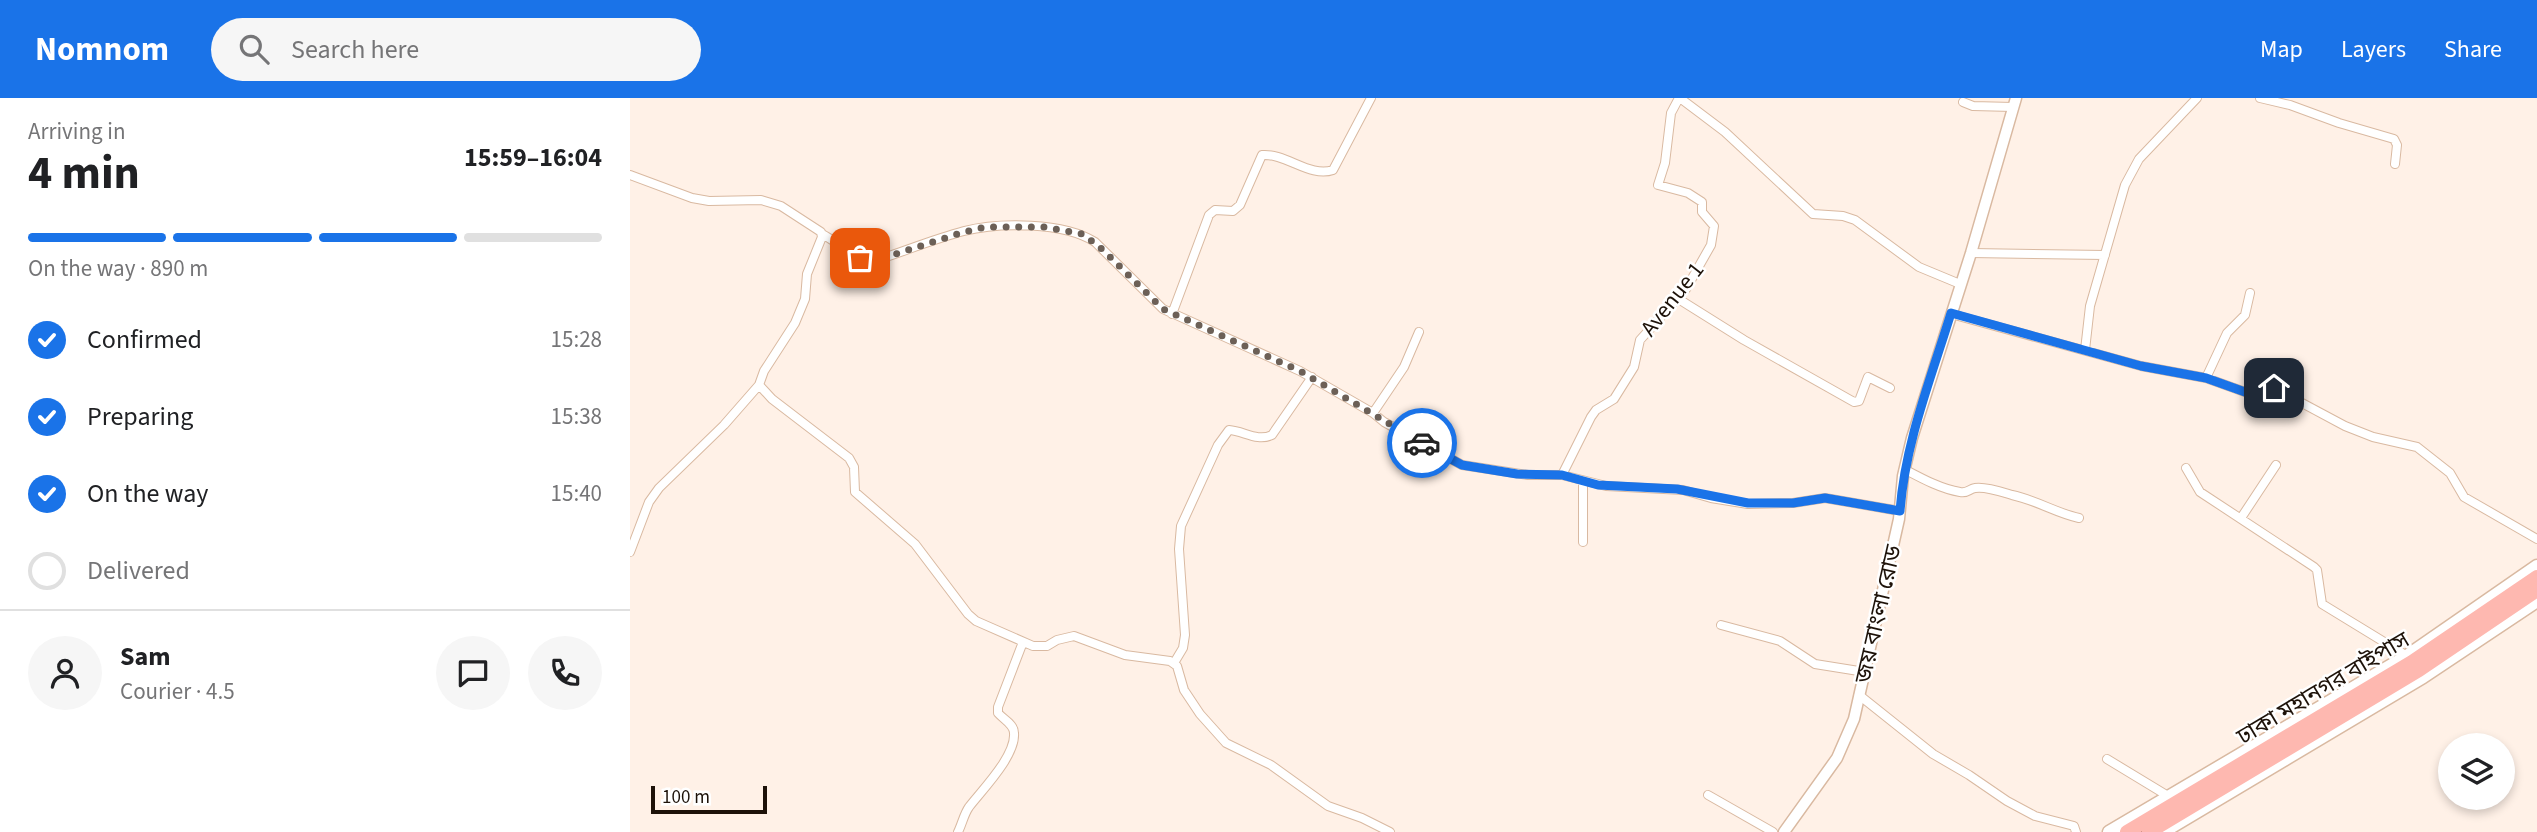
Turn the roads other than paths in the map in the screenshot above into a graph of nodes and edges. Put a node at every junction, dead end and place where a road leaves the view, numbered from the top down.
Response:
1 (1371, 98) edge
2 (1680, 98) edge
3 (2197, 98) edge
4 (2260, 98) edge
5 (1963, 102) dead end
6 (2014, 103) edge
7 (2395, 164) dead end
8 (630, 175) edge
9 (822, 234) junction
10 (1971, 253) junction
11 (2105, 256) junction
12 (1960, 284) junction
13 (2250, 293) dead end
14 (1677, 298) junction
15 (1951, 313) junction
16 (1172, 314) junction
17 (1419, 332) dead end
18 (2085, 350) junction
19 (1312, 377) junction
20 (2206, 378) junction
21 (759, 385) junction
22 (1890, 388) dead end
23 (1373, 413) junction
24 (2276, 465) dead end
25 (2186, 468) dead end
26 (1904, 469) junction
27 (1562, 475) junction
28 (1583, 481) junction
29 (1900, 511) junction
30 (2079, 518) dead end
31 (2241, 519) junction
32 (2537, 539) edge
33 (1583, 542) dead end
34 (630, 552) edge
35 (2537, 566) edge
36 (2537, 577) edge
37 (2537, 590) edge
38 (2537, 601) edge
39 (1721, 625) dead end
40 (1023, 642) junction
41 (2407, 656) junction
42 (1174, 663) junction
43 (1864, 673) junction
44 (1859, 695) junction
45 (2107, 759) dead end
46 (1708, 795) dead end
47 (2168, 796) junction
48 (958, 832) edge
49 (1391, 832) edge
50 (1773, 832) edge
51 (1784, 832) edge
52 (2076, 832) edge
53 (2109, 832) edge
54 (2127, 832) edge
55 (2149, 832) edge
56 (2163, 832) edge

1 - 16 street
2 - 12 street
2 - 14 street, Avenue 1
3 - 11 street
4 - 7 street
5 - 6 street
6 - 10 street, জয় বাংলা রোড
8 - 9 street
9 - 16 street
9 - 21 street
10 - 11 street
10 - 12 street, জয় বাংলা রোড
11 - 18 street
12 - 15 street, জয় বাংলা রোড
13 - 20 street
14 - 22 street
14 - 27 street, Avenue 1
15 - 18 street
15 - 26 street, জয় বাংলা রোড
16 - 19 street
17 - 23 street
18 - 20 street
19 - 23 street
19 - 42 street
20 - 32 street
21 - 34 street
21 - 40 street
23 - 27 street
24 - 31 street
25 - 31 street
26 - 29 street, জয় বাংলা রোড
26 - 30 street
27 - 28 street
28 - 29 street
28 - 33 street
29 - 43 street, জয় বাংলা রোড
31 - 41 street
35 - 41 main road
36 - 54 highway, ঢাকা মহানগর বাইপাস
37 - 55 highway
38 - 56 main road
39 - 43 street
40 - 42 street
40 - 48 street
41 - 47 main road
42 - 49 street
43 - 44 street, জয় বাংলা রোড
44 - 51 street, জয় বাংলা রোড
44 - 52 street
45 - 47 street
46 - 50 street
47 - 53 main road

